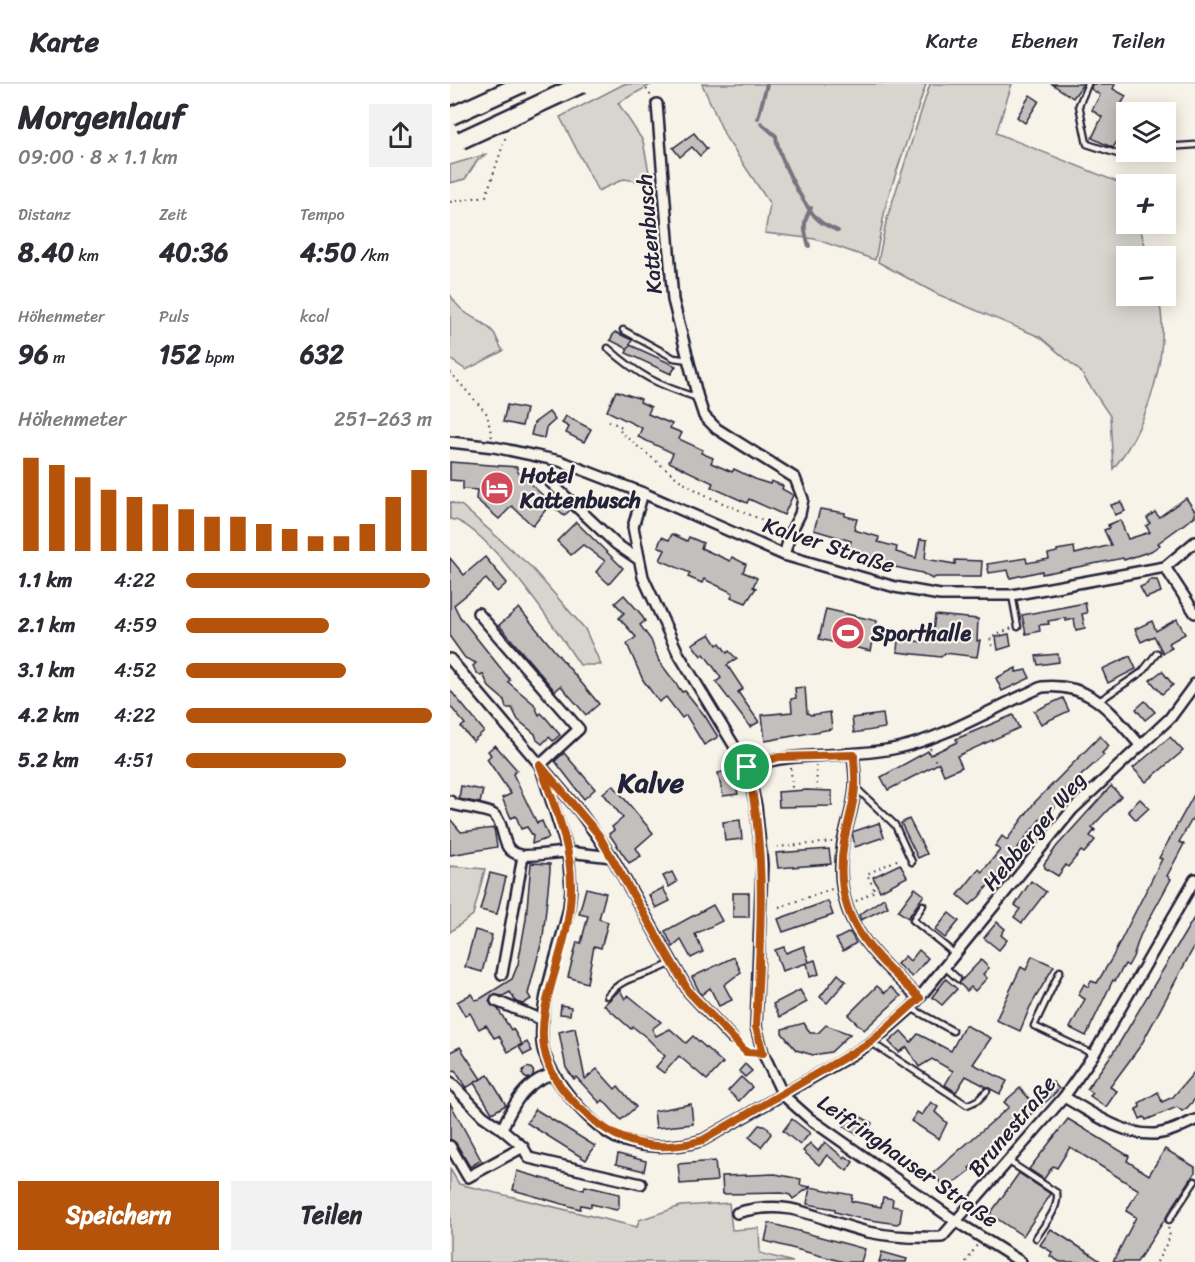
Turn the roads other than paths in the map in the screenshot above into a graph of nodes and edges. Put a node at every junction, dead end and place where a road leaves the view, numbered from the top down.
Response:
1 (522, 84) edge
2 (582, 84) edge
3 (1088, 84) edge
4 (657, 104) road end
5 (451, 116) edge
6 (461, 140) dead end
7 (1195, 145) edge
8 (1176, 146) edge
9 (1116, 153) edge
10 (623, 330) dead end
11 (608, 348) dead end
12 (689, 360) junction
13 (698, 398) junction
14 (450, 442) edge
15 (547, 479) dead end
16 (643, 493) junction
17 (1195, 542) edge
18 (784, 555) junction
19 (638, 559) junction
20 (1165, 567) junction
21 (1012, 595) junction
22 (478, 613) dead end
23 (1195, 613) edge
24 (1018, 627) road end
25 (1157, 653) dead end
26 (450, 659) edge
27 (1195, 684) edge
28 (1099, 701) junction
29 (1141, 746) junction
30 (854, 755) junction
31 (540, 765) junction
32 (747, 767) junction
33 (855, 787) junction
34 (450, 801) edge
35 (568, 852) junction
36 (524, 856) junction
37 (612, 857) junction
38 (912, 862) dead end
39 (1195, 879) edge
40 (924, 905) dead end
41 (956, 956) junction
42 (671, 963) junction
43 (946, 968) junction
44 (1060, 971) dead end
45 (502, 974) dead end
46 (958, 980) dead end
47 (607, 996) dead end
48 (920, 998) junction
49 (496, 1001) dead end
50 (911, 1008) junction
51 (543, 1020) junction
52 (953, 1031) dead end
53 (732, 1038) road end
54 (871, 1042) junction
55 (1094, 1054) junction
56 (554, 1074) junction
57 (450, 1082) edge
58 (987, 1091) dead end
59 (783, 1095) junction
60 (1064, 1097) junction
61 (1195, 1120) edge
62 (502, 1129) junction
63 (450, 1146) edge
64 (522, 1147) junction
65 (1008, 1161) junction
66 (1195, 1181) edge
67 (641, 1184) dead end
68 (736, 1213) dead end
69 (1169, 1220) road end
70 (957, 1222) junction
71 (1036, 1238) dead end
72 (1021, 1262) edge

1 - 5 highway, bridge
2 - 6 highway, bridge
3 - 9 lane
4 - 12 street, Kattenbusch
7 - 8 lane
10 - 12 lane
11 - 13 lane
12 - 13 street, Kattenbusch
13 - 18 street, Kattenbusch
14 - 16 street
15 - 19 street
16 - 18 street, Kalver Straße
16 - 19 street, Leifringhauser Straße
17 - 20 street, Kalver Straße
18 - 21 street, Kalver Straße
19 - 32 street, Leifringhauser Straße
20 - 21 street, Kalver Straße
20 - 23 street
21 - 24 lane
22 - 31 street
25 - 28 lane
26 - 31 street
27 - 29 street, Hebberger Weg
28 - 29 street
28 - 30 street
29 - 41 street, Hebberger Weg
30 - 32 street
30 - 33 street
31 - 35 street, Hebberger Weg
31 - 37 street
32 - 59 street, Leifringhauser Straße
33 - 38 lane
33 - 48 street
34 - 36 street
35 - 36 street
35 - 37 street
35 - 51 street, Hebberger Weg
36 - 45 street
37 - 42 street
39 - 55 street, Brunestraße
40 - 41 lane
41 - 43 street, Hebberger Weg
42 - 47 lane
42 - 53 street
43 - 46 lane
43 - 48 street, Hebberger Weg
44 - 55 lane
48 - 50 street, Hebberger Weg
49 - 51 street
50 - 52 lane
50 - 54 street, Hebberger Weg
51 - 56 street, Hebberger Weg
54 - 58 lane
54 - 59 street, Hebberger Weg
55 - 60 street, Brunestraße
56 - 59 street, Hebberger Weg
56 - 62 street
57 - 62 street
59 - 70 street, Leifringhauser Straße
60 - 61 street
60 - 65 street, Brunestraße
62 - 64 street
63 - 64 street
64 - 67 street
65 - 70 street, Brunestraße
65 - 71 lane
66 - 69 lane
68 - 70 street, Brunestraße
70 - 72 street, Leifringhauser Straße

